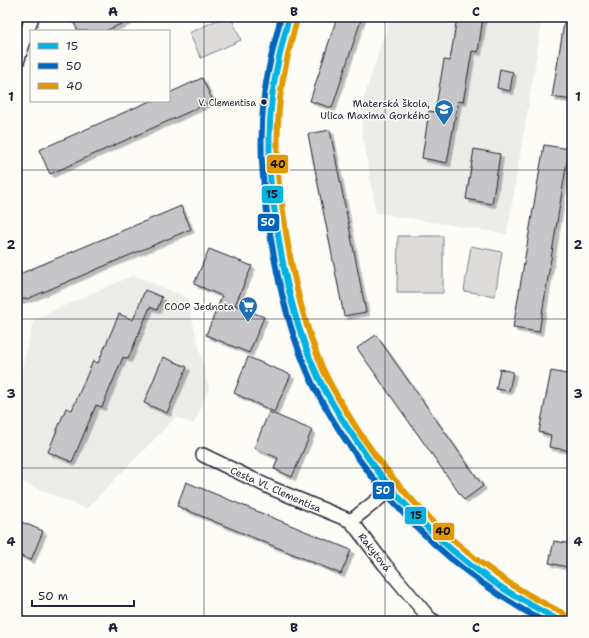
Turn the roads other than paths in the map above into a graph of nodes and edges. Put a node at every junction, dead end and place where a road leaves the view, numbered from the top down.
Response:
1 (32, 17) edge
2 (289, 17) edge
3 (17, 62) edge
4 (203, 455) dead end
5 (391, 489) junction
6 (351, 521) junction
7 (434, 621) edge
8 (560, 621) edge

1 - 3 street
2 - 5 street
4 - 6 street, Cesta Vl. Clementisa
5 - 6 street
5 - 8 street
6 - 7 street, Rakytová

